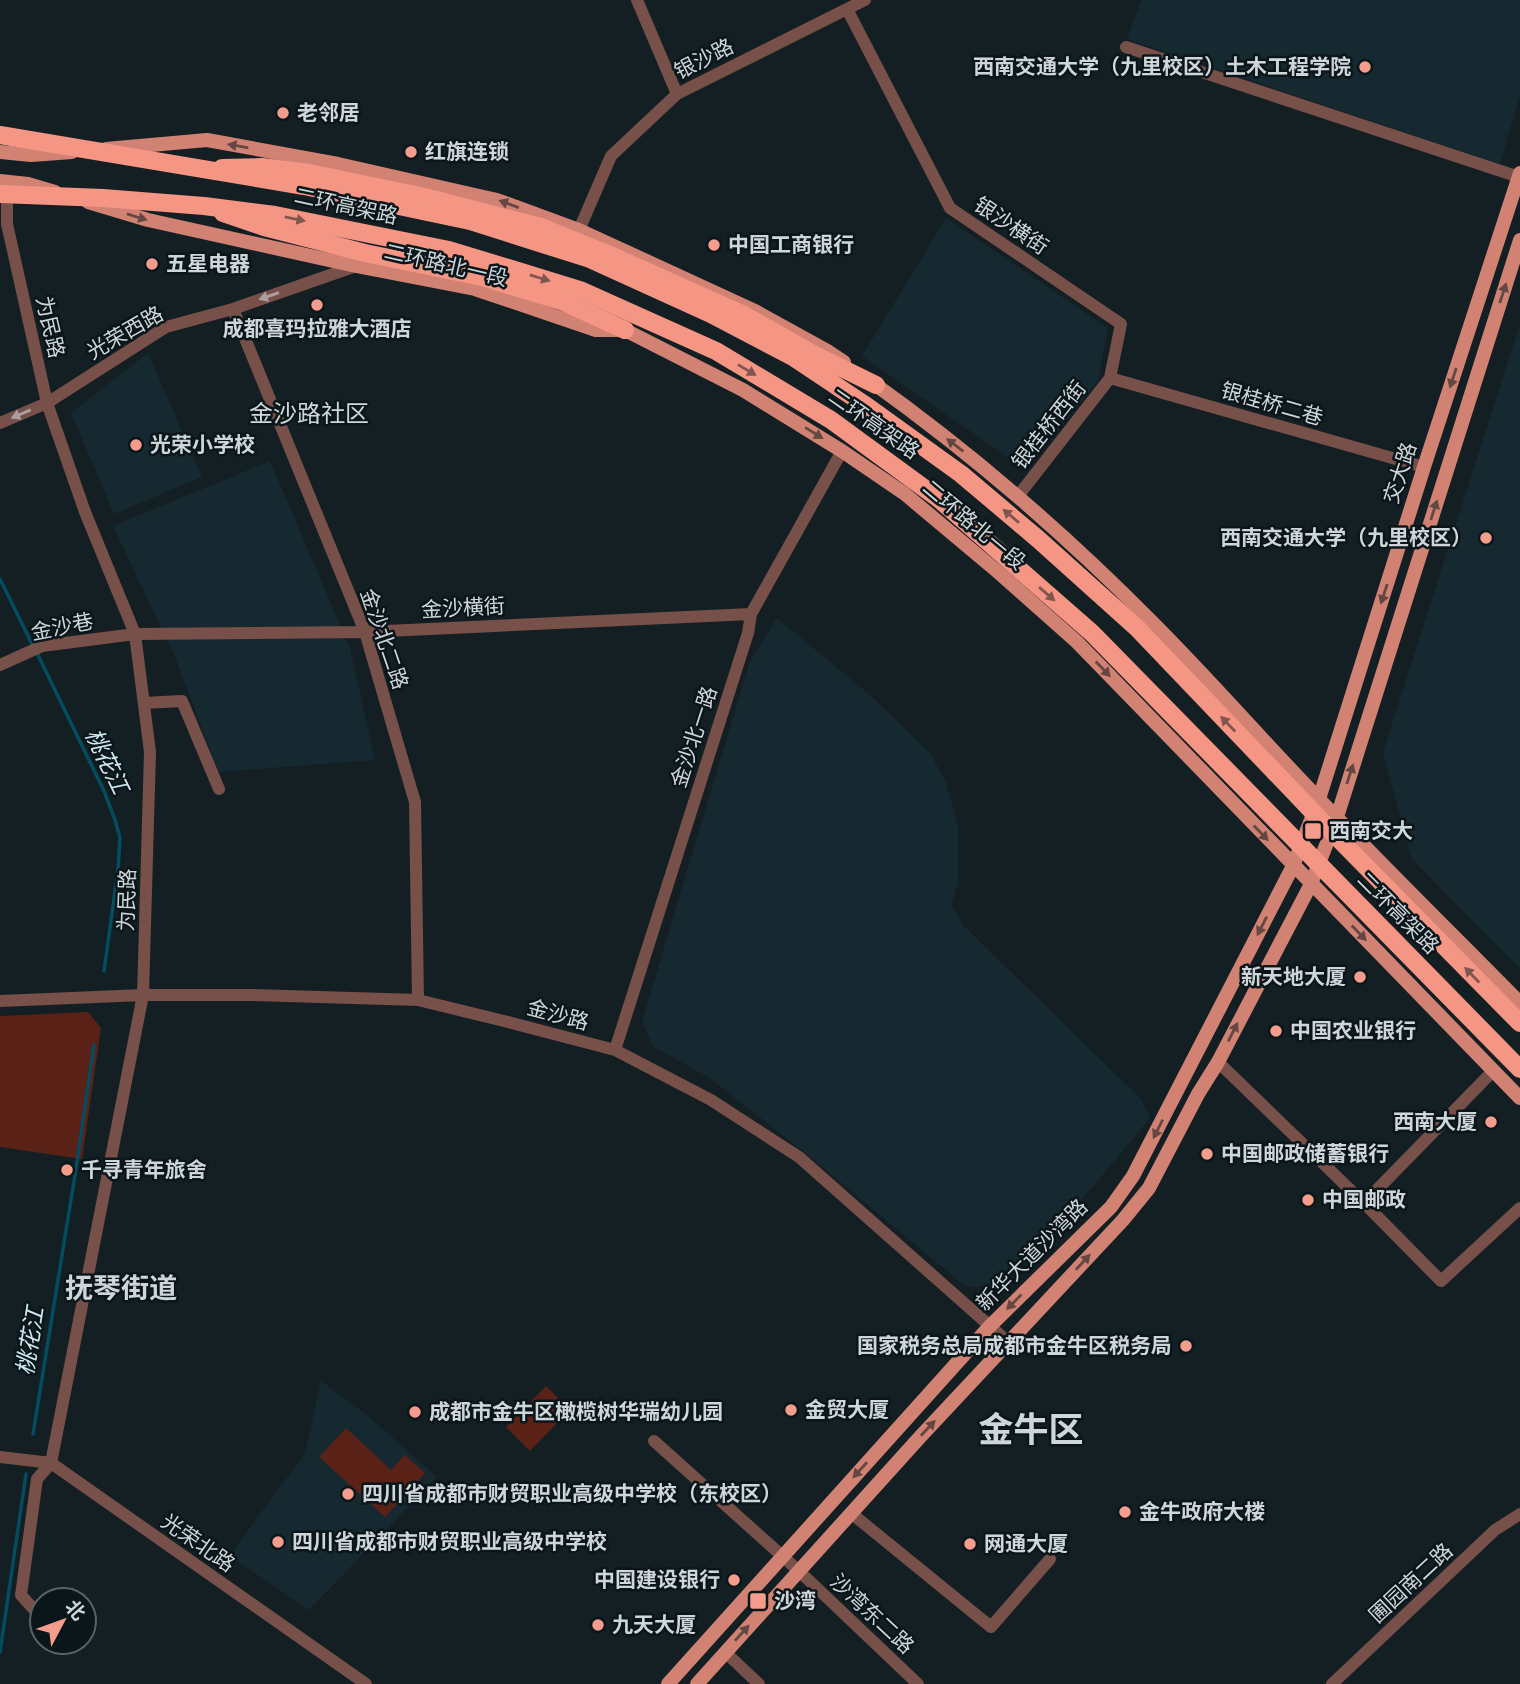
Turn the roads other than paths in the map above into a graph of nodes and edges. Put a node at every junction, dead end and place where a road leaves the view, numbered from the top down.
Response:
1 (637, 0) edge
2 (865, 0) edge
3 (847, 9) junction
4 (1126, 47) dead end
5 (677, 94) junction
6 (0, 135) edge
7 (0, 152) edge
8 (203, 169) junction
9 (1519, 175) edge
10 (2, 186) edge
11 (204, 206) junction
12 (4, 213) edge
13 (579, 230) junction
14 (1520, 240) edge
15 (356, 266) junction
16 (233, 309) junction
17 (625, 330) junction
18 (1110, 378) junction
19 (876, 386) junction
20 (47, 403) junction
21 (0, 423) edge
22 (842, 451) junction
23 (1424, 467) junction
24 (1018, 496) junction
25 (751, 614) junction
26 (365, 632) junction
27 (135, 634) junction
28 (0, 665) edge
29 (144, 703) junction
30 (219, 789) dead end
31 (1320, 800) junction
32 (1337, 817) junction
33 (1293, 866) junction
34 (1311, 884) junction
35 (143, 995) junction
36 (418, 1000) junction
37 (0, 1001) edge
38 (1520, 1003) edge
39 (1520, 1023) edge
40 (615, 1050) junction
41 (1218, 1062) junction
42 (1520, 1069) edge
43 (1493, 1071) junction
44 (1520, 1098) edge
45 (1364, 1203) junction
46 (1520, 1208) edge
47 (990, 1326) junction
48 (1008, 1342) junction
49 (654, 1441) dead end
50 (0, 1457) edge
51 (51, 1463) junction
52 (851, 1513) junction
53 (1520, 1514) edge
54 (782, 1557) junction
55 (1050, 1559) dead end
56 (799, 1571) junction
57 (28, 1603) edge
58 (725, 1652) junction
59 (366, 1684) edge
60 (668, 1684) edge
61 (696, 1684) edge
62 (760, 1684) edge
63 (918, 1684) edge
64 (1332, 1684) edge

1 - 5 street
2 - 3 street, 银沙路
3 - 5 street, 银沙路
3 - 18 street, 银沙横街
4 - 9 street
5 - 13 street, 银沙路
6 - 8 highway, 二环高架路, bridge
13 -> 7 main road
8 - 19 highway, bridge
39 -> 8 highway, 二环高架路, bridge
9 -> 23 main road, 交大路
10 - 11 highway, 二环高架路, bridge
10 - 12 street, 为民路
10 -> 15 main road, 二环路北一段
11 - 17 highway, bridge
11 -> 42 highway, 二环高架路, bridge
12 - 20 street, 为民路
13 - 19 main road
32 -> 14 main road, 交大路
15 -> 16 street, 光荣西路
15 - 17 main road, 二环路北一段
16 - 20 street, 光荣西路
16 - 26 street, 金沙北二路
17 -> 22 main road, 二环路北一段
18 - 23 street, 银桂桥二巷
18 - 24 street, 银桂桥西街
24 -> 19 main road
20 -> 21 street, 光荣西路
20 - 27 street, 为民路
22 - 25 street, 金沙北一路
22 -> 33 main road, 二环路北一段
23 -> 31 main road, 交大路
24 - 31 main road
25 - 26 street, 金沙横街
25 - 40 street, 金沙北一路
26 - 27 street, 金沙横街
26 - 36 street, 金沙北二路
27 - 28 street, 金沙巷
27 - 29 street, 为民路
29 - 30 street
29 - 35 street, 为民路
31 - 32 main road
31 - 33 main road, 交大路
32 - 34 main road, 交大路
32 - 38 main road
33 - 34 main road, 二环路北一段
33 -> 47 main road, 新华大道沙湾路
41 -> 34 main road, 新华大道沙湾路
34 -> 43 main road, 二环路北一段
35 - 36 street, 金沙路
35 - 37 street, 金沙路
35 - 51 street, 为民路
36 - 40 street, 金沙路
40 - 47 street, 金沙路
41 - 45 street
48 -> 41 main road, 新华大道沙湾路
43 - 44 main road, 二环路北一段
43 - 45 street
45 - 46 street
47 - 48 street, 金沙路
47 -> 54 main road, 新华大道沙湾路
52 -> 48 main road, 新华大道沙湾路
49 - 54 street, 沙湾东二路
50 - 51 street, 光荣北路
51 - 57 street, 为民路
51 - 59 street, 光荣北路
52 - 55 street
52 - 56 main road, 新华大道沙湾路
53 - 64 street, 圃园南二路
54 - 56 street, 沙湾东二路
54 - 60 main road, 新华大道沙湾路
58 -> 56 main road, 新华大道沙湾路
56 - 63 street, 沙湾东二路
58 - 61 main road, 新华大道沙湾路
58 - 62 street

